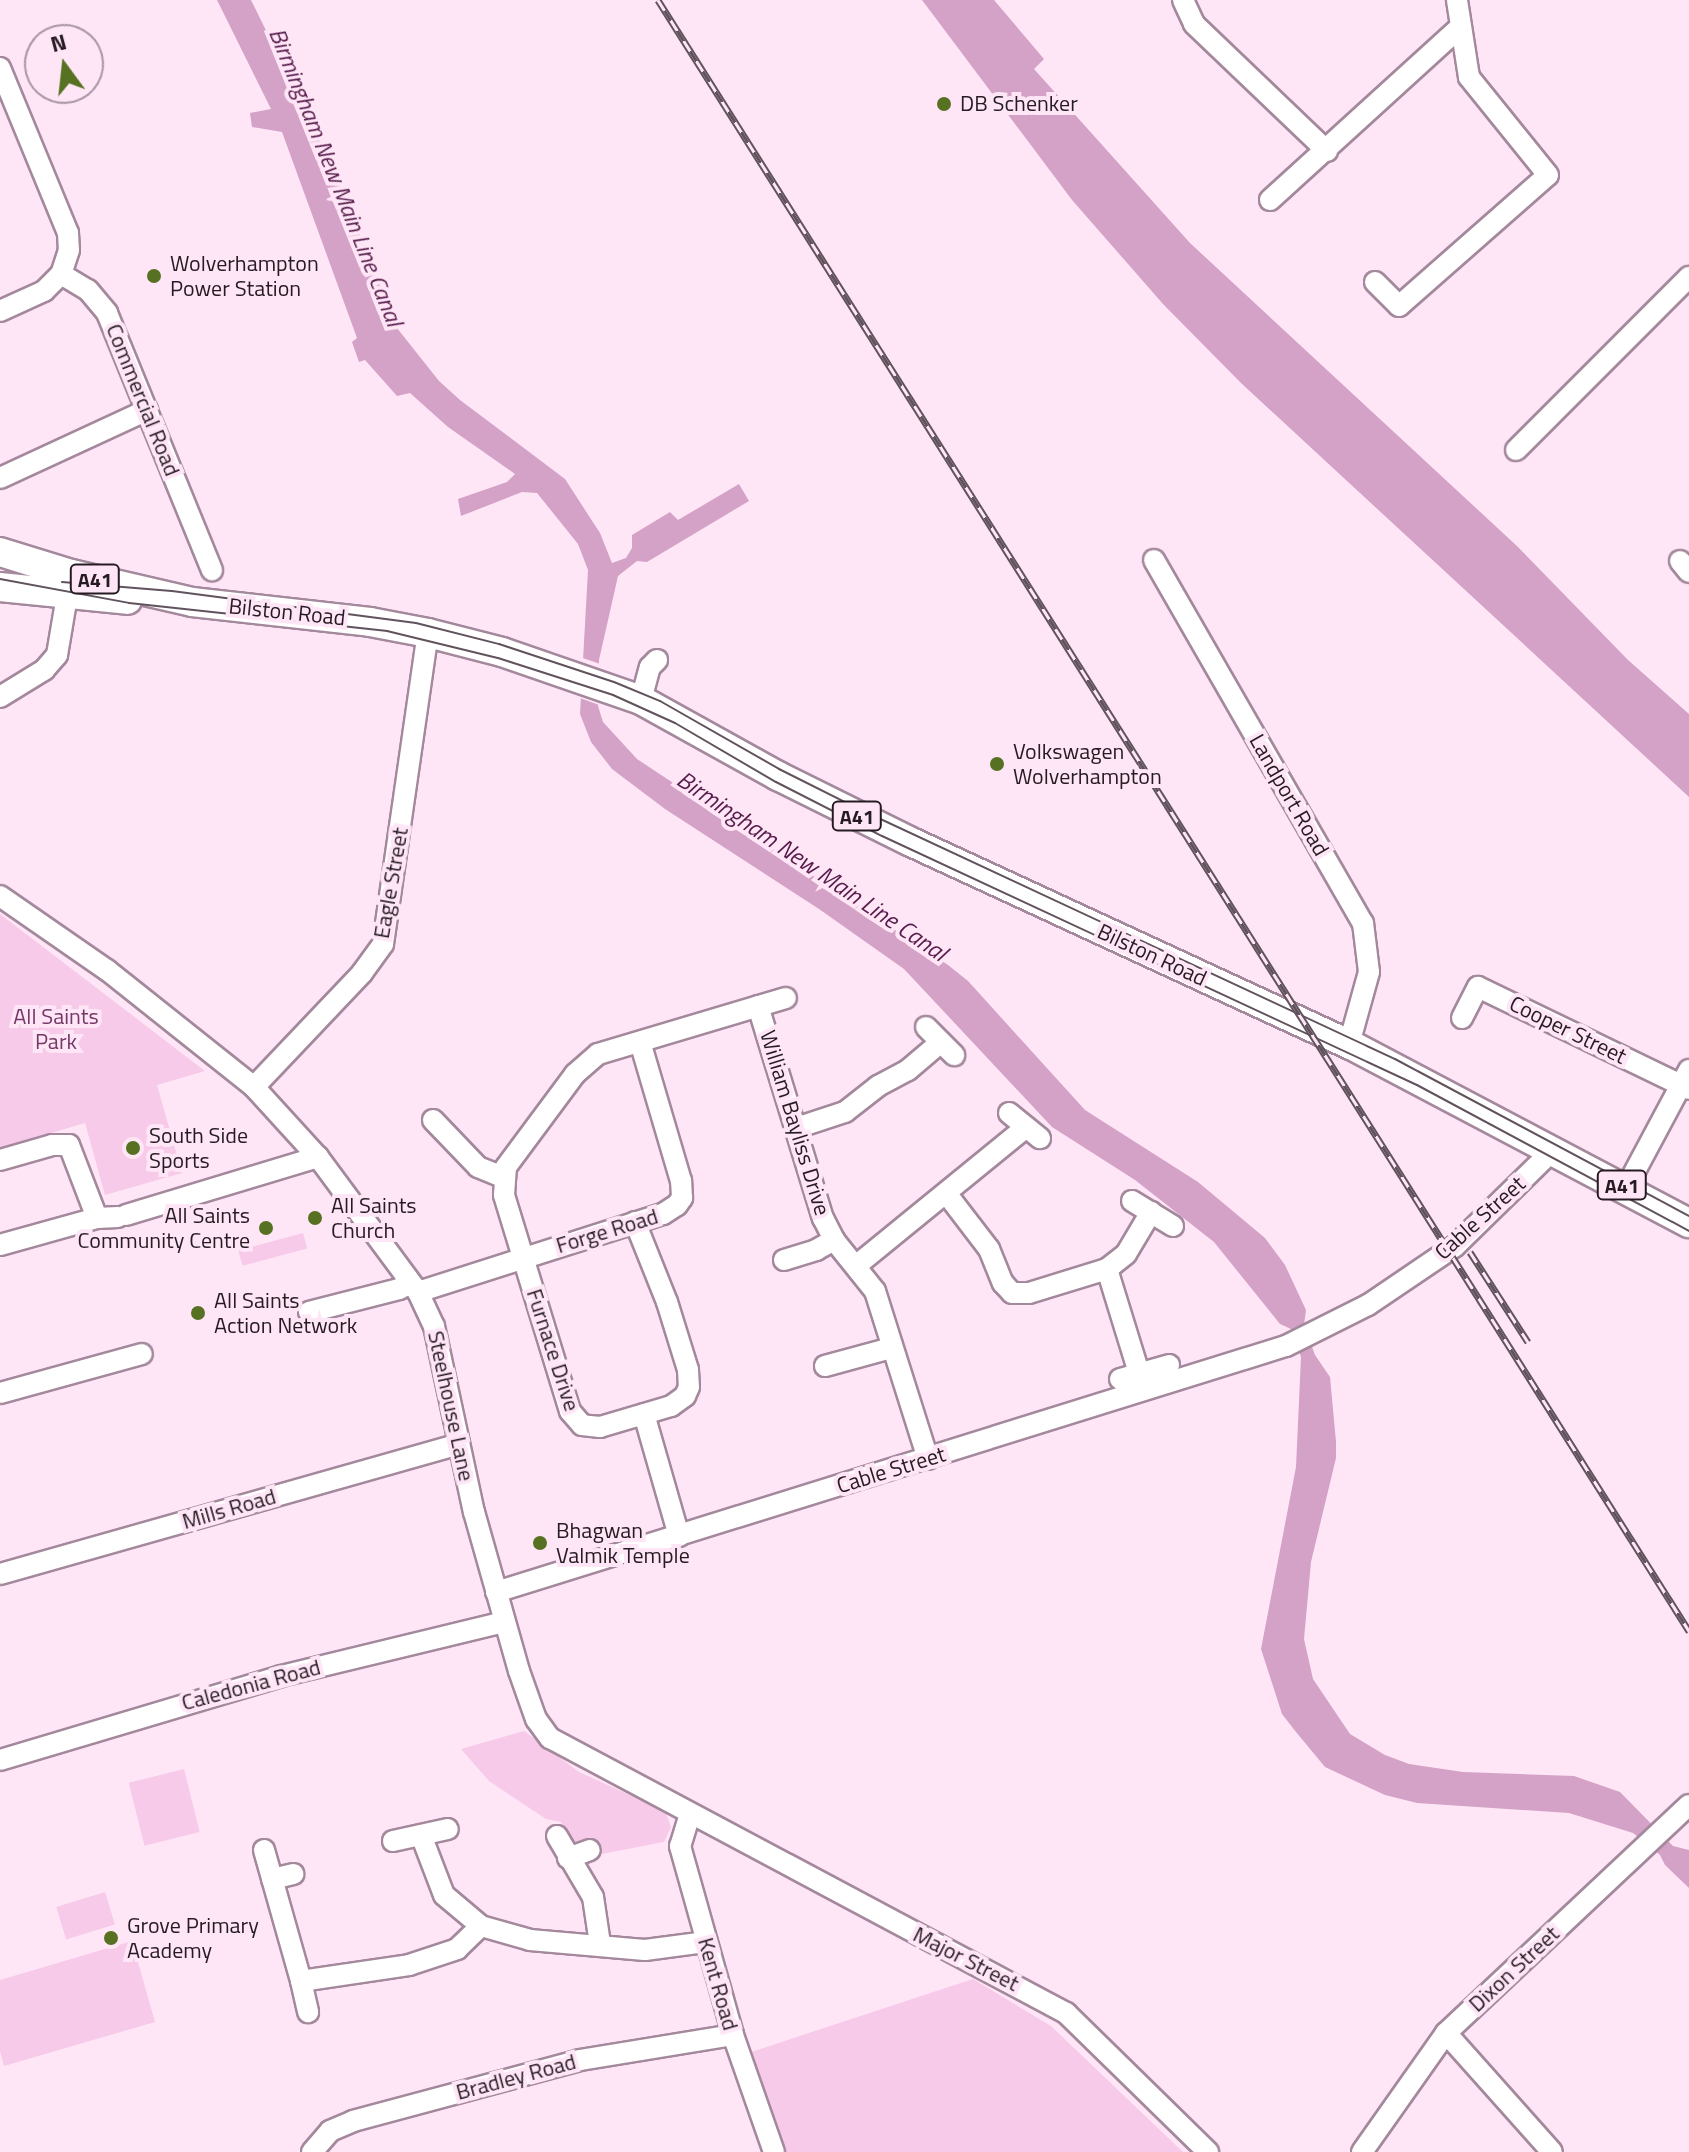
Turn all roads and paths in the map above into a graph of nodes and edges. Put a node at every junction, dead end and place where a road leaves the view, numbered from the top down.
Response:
1 (1183, 0) edge
2 (1457, 0) edge
3 (1461, 26) junction
4 (0, 68) edge
5 (1327, 151) junction
6 (1270, 200) dead end
7 (61, 274) junction
8 (1689, 277) edge
9 (1375, 282) dead end
10 (0, 311) edge
11 (147, 410) junction
12 (1516, 450) dead end
13 (0, 478) edge
14 (0, 552) edge
15 (1154, 560) dead end
16 (212, 570) dead end
17 (0, 587) edge
18 (67, 596) junction
19 (192, 602) junction
20 (428, 633) junction
21 (657, 660) dead end
22 (0, 697) edge
23 (641, 700) junction
24 (0, 896) edge
25 (786, 998) dead end
26 (758, 1006) junction
27 (1462, 1018) dead end
28 (940, 1041) dead end
29 (640, 1042) junction
30 (1349, 1044) junction
31 (1687, 1081) edge
32 (254, 1087) junction
33 (1009, 1113) dead end
34 (433, 1120) dead end
35 (796, 1128) junction
36 (1553, 1150) junction
37 (318, 1157) junction
38 (0, 1160) edge
39 (503, 1177) junction
40 (1626, 1188) junction
41 (946, 1193) junction
42 (1132, 1201) dead end
43 (1151, 1212) junction
44 (114, 1217) junction
45 (635, 1222) junction
46 (1689, 1223) edge
47 (1173, 1226) dead end
48 (834, 1240) junction
49 (0, 1245) edge
50 (523, 1257) junction
51 (784, 1260) dead end
52 (857, 1265) junction
53 (1107, 1269) junction
54 (415, 1287) junction
55 (309, 1312) dead end
56 (891, 1348) junction
57 (142, 1354) dead end
58 (1169, 1365) dead end
59 (825, 1366) dead end
60 (0, 1393) edge
61 (644, 1414) junction
62 (459, 1444) junction
63 (928, 1459) junction
64 (679, 1536) junction
65 (0, 1574) edge
66 (496, 1592) junction
67 (504, 1622) junction
68 (0, 1760) edge
69 (1689, 1805) edge
70 (690, 1814) junction
71 (448, 1829) dead end
72 (421, 1835) junction
73 (557, 1836) dead end
74 (393, 1841) dead end
75 (264, 1850) dead end
76 (590, 1850) dead end
77 (568, 1858) junction
78 (293, 1874) dead end
79 (272, 1879) junction
80 (481, 1926) junction
81 (706, 1942) junction
82 (600, 1944) junction
83 (301, 1981) junction
84 (308, 2012) dead end
85 (1446, 2033) junction
86 (733, 2035) junction
87 (312, 2152) edge
88 (774, 2152) edge
89 (1208, 2152) edge
90 (1362, 2152) edge
91 (1552, 2152) edge

1 - 5 street
2 - 3 street
3 - 5 street
3 - 9 street
4 - 7 street
5 - 6 street
7 - 10 street
7 - 11 street, Commercial Road
8 - 12 street
11 - 13 street
11 - 16 street, Commercial Road
14 - 19 highway, Bilston Road / A41
15 - 30 street, Landport Road
17 - 18 highway, A41
18 - 19 highway, A41
18 - 22 street
19 - 20 highway, Bilston Road / A41
20 - 23 highway, Bilston Road / A41
20 - 32 street, Eagle Street
21 - 23 street
23 - 30 highway, Bilston Road / A41
24 - 32 street, Steelhouse Lane
25 - 26 street, William Bayliss Drive
26 - 29 street, William Bayliss Drive
26 - 35 street, William Bayliss Drive
27 - 31 street, Cooper Street
28 - 35 street
29 - 39 street, William Bayliss Drive
29 - 45 street, Forge Road
30 - 36 highway, Bilston Road / A41
31 - 40 street
32 - 37 street, Steelhouse Lane
33 - 41 street
34 - 39 street
35 - 48 street, William Bayliss Drive
36 - 40 highway, Bilston Road / A41
36 - 63 street, Cable Street
37 - 44 street
37 - 54 street, Steelhouse Lane
38 - 44 street
39 - 50 street
40 - 46 highway, Bilston Road / A41
41 - 52 street
41 - 53 street
42 - 43 street
43 - 47 street
43 - 53 street
44 - 49 street
45 - 50 street, Forge Road
45 - 61 street, Furnace Drive
48 - 51 street, William Bayliss Drive
48 - 52 street, William Bayliss Drive
50 - 54 street, Forge Road
50 - 61 street, Furnace Drive
52 - 56 street, William Bayliss Drive
53 - 58 street
54 - 55 street, Forge Road
54 - 62 street, Steelhouse Lane
56 - 59 street
56 - 63 street, William Bayliss Drive
57 - 60 street
61 - 64 street
62 - 65 street, Mills Road
62 - 66 street, Steelhouse Lane
63 - 64 street, Cable Street
64 - 66 street, Cable Street
66 - 67 street, Steelhouse Lane
67 - 68 street, Caledonia Road
67 - 70 street, Steelhouse Lane
69 - 85 street, Dixon Street
70 - 81 street, Kent Road
70 - 89 street, Major Street
71 - 72 street
72 - 74 street
72 - 80 street
73 - 77 street
75 - 79 street
76 - 77 street
77 - 82 street
78 - 79 street
79 - 83 street
80 - 82 street
80 - 83 street
81 - 82 street
81 - 86 street, Kent Road
83 - 84 street
85 - 90 street, Dixon Street
85 - 91 street
86 - 87 street, Bradley Road
86 - 88 street, Kent Road

